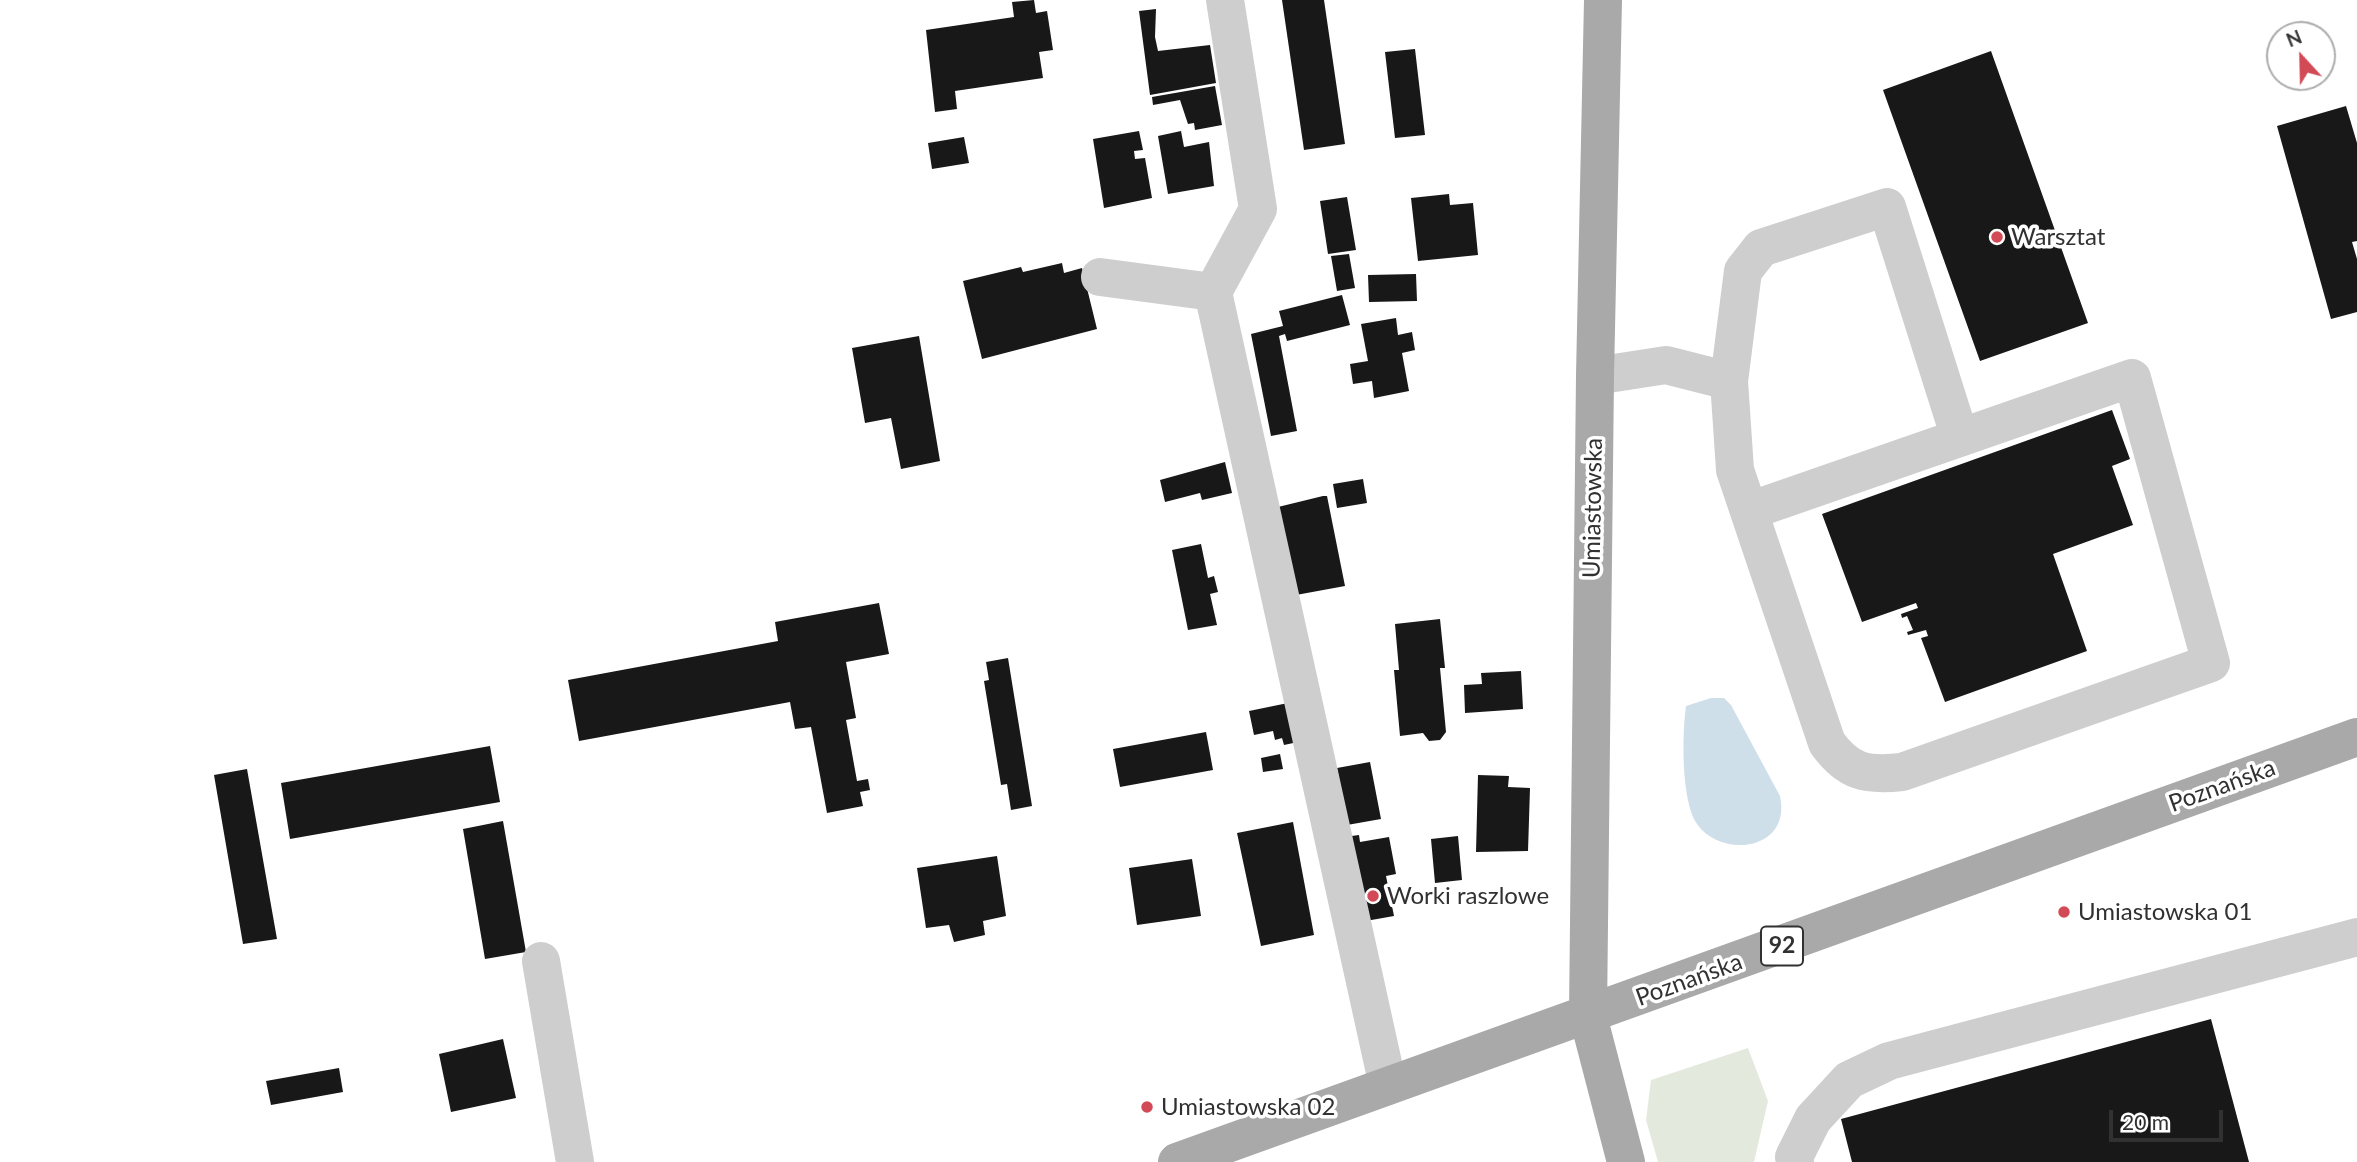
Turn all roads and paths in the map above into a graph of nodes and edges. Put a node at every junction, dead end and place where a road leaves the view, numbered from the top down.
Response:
1 (1225, 0) edge
2 (1603, 0) edge
3 (1100, 277) dead end
4 (1213, 292) junction
5 (1595, 376) junction
6 (1729, 381) junction
7 (1960, 438) junction
8 (1749, 511) junction
9 (2357, 737) edge
10 (2357, 937) edge
11 (541, 961) dead end
12 (1588, 1016) junction
13 (1388, 1086) junction
14 (575, 1162) edge
15 (1178, 1162) edge
16 (1626, 1162) edge
17 (1795, 1162) edge

1 - 4 street
2 - 5 main road, Umiastowska
3 - 4 street
4 - 13 street
5 - 6 street
5 - 12 main road, Umiastowska
6 - 7 street
6 - 8 street
7 - 8 street
7 - 8 street
9 - 12 main road, Poznańska / 92
10 - 17 street
11 - 14 street
12 - 13 main road, Poznańska / 92
12 - 16 main road, Umiastowska
13 - 15 main road, Poznańska / 92

